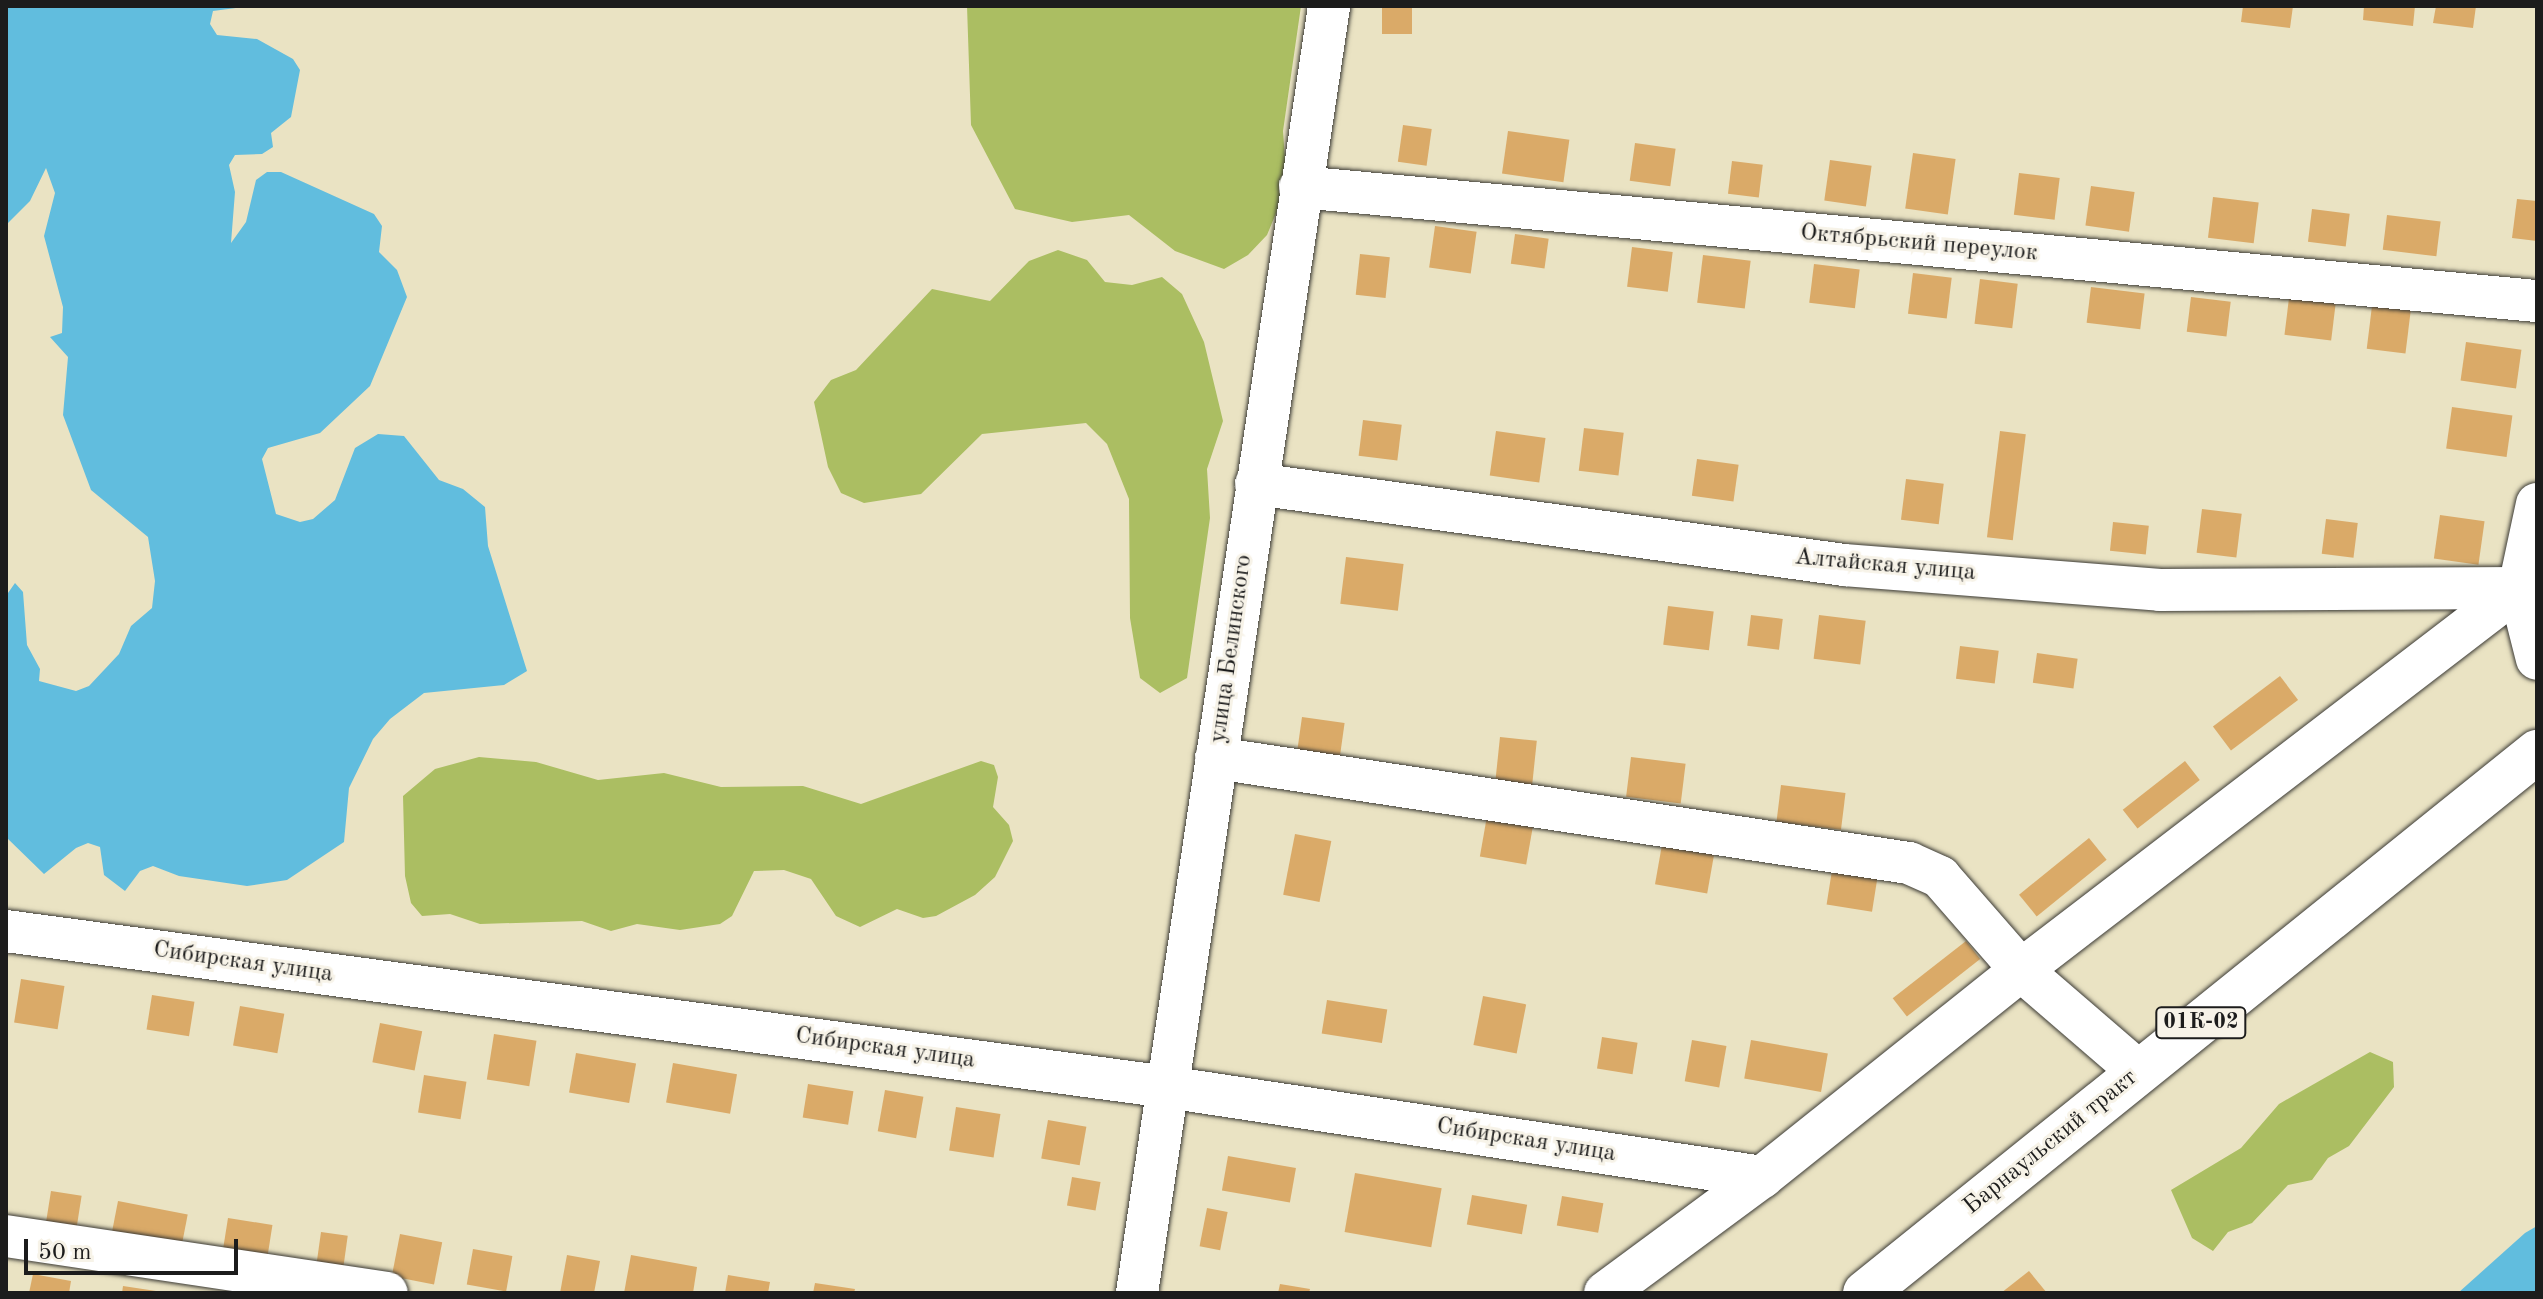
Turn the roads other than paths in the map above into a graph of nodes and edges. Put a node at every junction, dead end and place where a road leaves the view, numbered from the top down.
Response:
1 (1329, 6) edge
2 (1300, 187) junction
3 (2537, 301) edge
4 (1256, 484) junction
5 (2537, 504) edge
6 (2528, 582) edge
7 (2537, 659) edge
8 (2537, 752) edge
9 (1216, 758) junction
10 (6, 931) edge
11 (2021, 970) junction
12 (2139, 1072) junction
13 (1167, 1087) junction
14 (1762, 1177) junction
15 (6, 1236) edge
16 (387, 1293) edge
17 (1137, 1293) edge
18 (1605, 1293) edge
19 (1865, 1293) edge

1 - 2 street, улица Белинского
2 - 3 street, Октябрьский переулок
2 - 4 street, улица Белинского
4 - 6 street, Алтайская улица
4 - 9 street, улица Белинского
5 - 6 street
6 - 7 street
6 - 11 street
8 - 12 main road, Барнаульский тракт / 01К-02
9 - 11 street
9 - 13 street, улица Белинского
10 - 13 street, Сибирская улица
11 - 12 street
11 - 14 street
12 - 19 main road, Барнаульский тракт / 01К-02
13 - 14 street, Сибирская улица
13 - 17 street, улица Белинского
14 - 18 street
15 - 16 street

